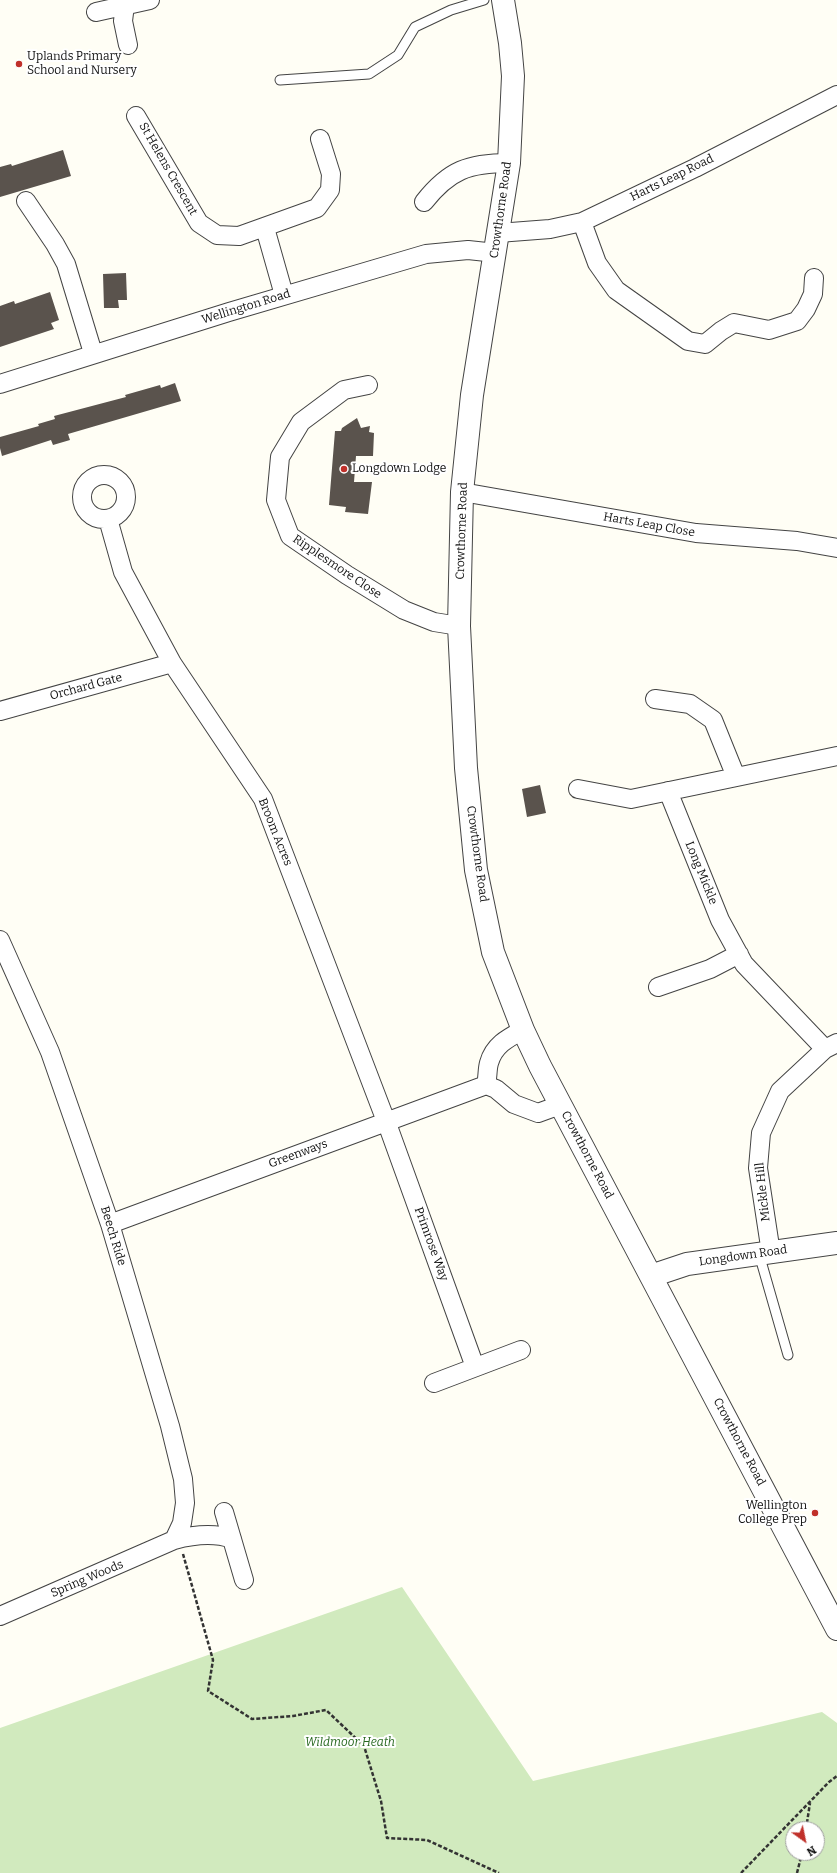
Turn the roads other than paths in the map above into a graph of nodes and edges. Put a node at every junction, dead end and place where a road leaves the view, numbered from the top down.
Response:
1 (150, 0) edge
2 (484, 0) edge
3 (503, 0) edge
4 (124, 5) junction
5 (96, 12) dead end
6 (128, 45) dead end
7 (280, 80) dead end
8 (837, 95) edge
9 (136, 116) dead end
10 (320, 139) dead end
11 (509, 163) junction
12 (26, 202) dead end
13 (424, 202) dead end
14 (582, 222) junction
15 (265, 228) junction
16 (497, 243) junction
17 (814, 278) dead end
18 (284, 295) junction
19 (94, 353) junction
20 (0, 384) edge
21 (368, 385) dead end
22 (462, 492) junction
23 (108, 519) dead end
24 (837, 548) edge
25 (459, 626) junction
26 (172, 663) junction
27 (655, 699) dead end
28 (0, 711) edge
29 (837, 756) edge
30 (736, 777) junction
31 (578, 789) dead end
32 (668, 791) junction
33 (0, 940) edge
34 (739, 954) junction
35 (658, 987) dead end
36 (523, 1030) junction
37 (831, 1046) edge
38 (486, 1085) junction
39 (560, 1104) junction
40 (385, 1121) junction
41 (110, 1224) junction
42 (837, 1243) edge
43 (765, 1253) junction
44 (652, 1276) junction
45 (521, 1350) dead end
46 (788, 1355) dead end
47 (476, 1367) junction
48 (434, 1383) dead end
49 (224, 1512) dead end
50 (184, 1516) junction
51 (200, 1535) junction
52 (232, 1539) junction
53 (174, 1540) junction
54 (244, 1580) dead end
55 (0, 1616) edge
56 (837, 1628) edge

1 - 4 street
2 - 7 lane
3 - 11 street, Crowthorne Road
4 - 5 street
4 - 6 street
8 - 14 street, Harts Leap Road
9 - 15 street, St Helens Crescent
10 - 15 street, St Helens Crescent
11 - 13 street
11 - 16 street, Crowthorne Road
12 - 19 street
14 - 16 street, Harts Leap Road
14 - 17 street
15 - 18 street
16 - 18 street, Wellington Road
16 - 22 street, Crowthorne Road
18 - 19 street, Wellington Road
19 - 20 street, Wellington Road
21 - 25 street, Ripplesmore Close
22 - 24 street, Harts Leap Close
22 - 25 street, Crowthorne Road
23 - 26 street, Broom Acres
25 - 36 street, Crowthorne Road
26 - 28 street, Orchard Gate
26 - 40 street, Broom Acres
27 - 30 street
29 - 30 street
30 - 32 street
31 - 32 street
32 - 34 street, Long Mickle
33 - 41 street, Beech Ride
34 - 35 street
34 - 37 street, Long Mickle
36 - 38 street
36 - 39 street, Crowthorne Road
37 - 43 street, Mickle Hill
38 - 39 street
38 - 40 street, Greenways
39 - 44 street, Crowthorne Road
40 - 41 street, Greenways
40 - 47 street, Primrose Way
41 - 50 street, Beech Ride
42 - 43 street, Longdown Road
43 - 44 street, Longdown Road
43 - 46 lane
44 - 56 street, Crowthorne Road
45 - 47 street
47 - 48 street
49 - 52 street
50 - 51 street
50 - 53 street, Beech Ride
51 - 52 street, Spring Woods
51 - 53 street, Spring Woods
52 - 54 street
53 - 55 street, Spring Woods

